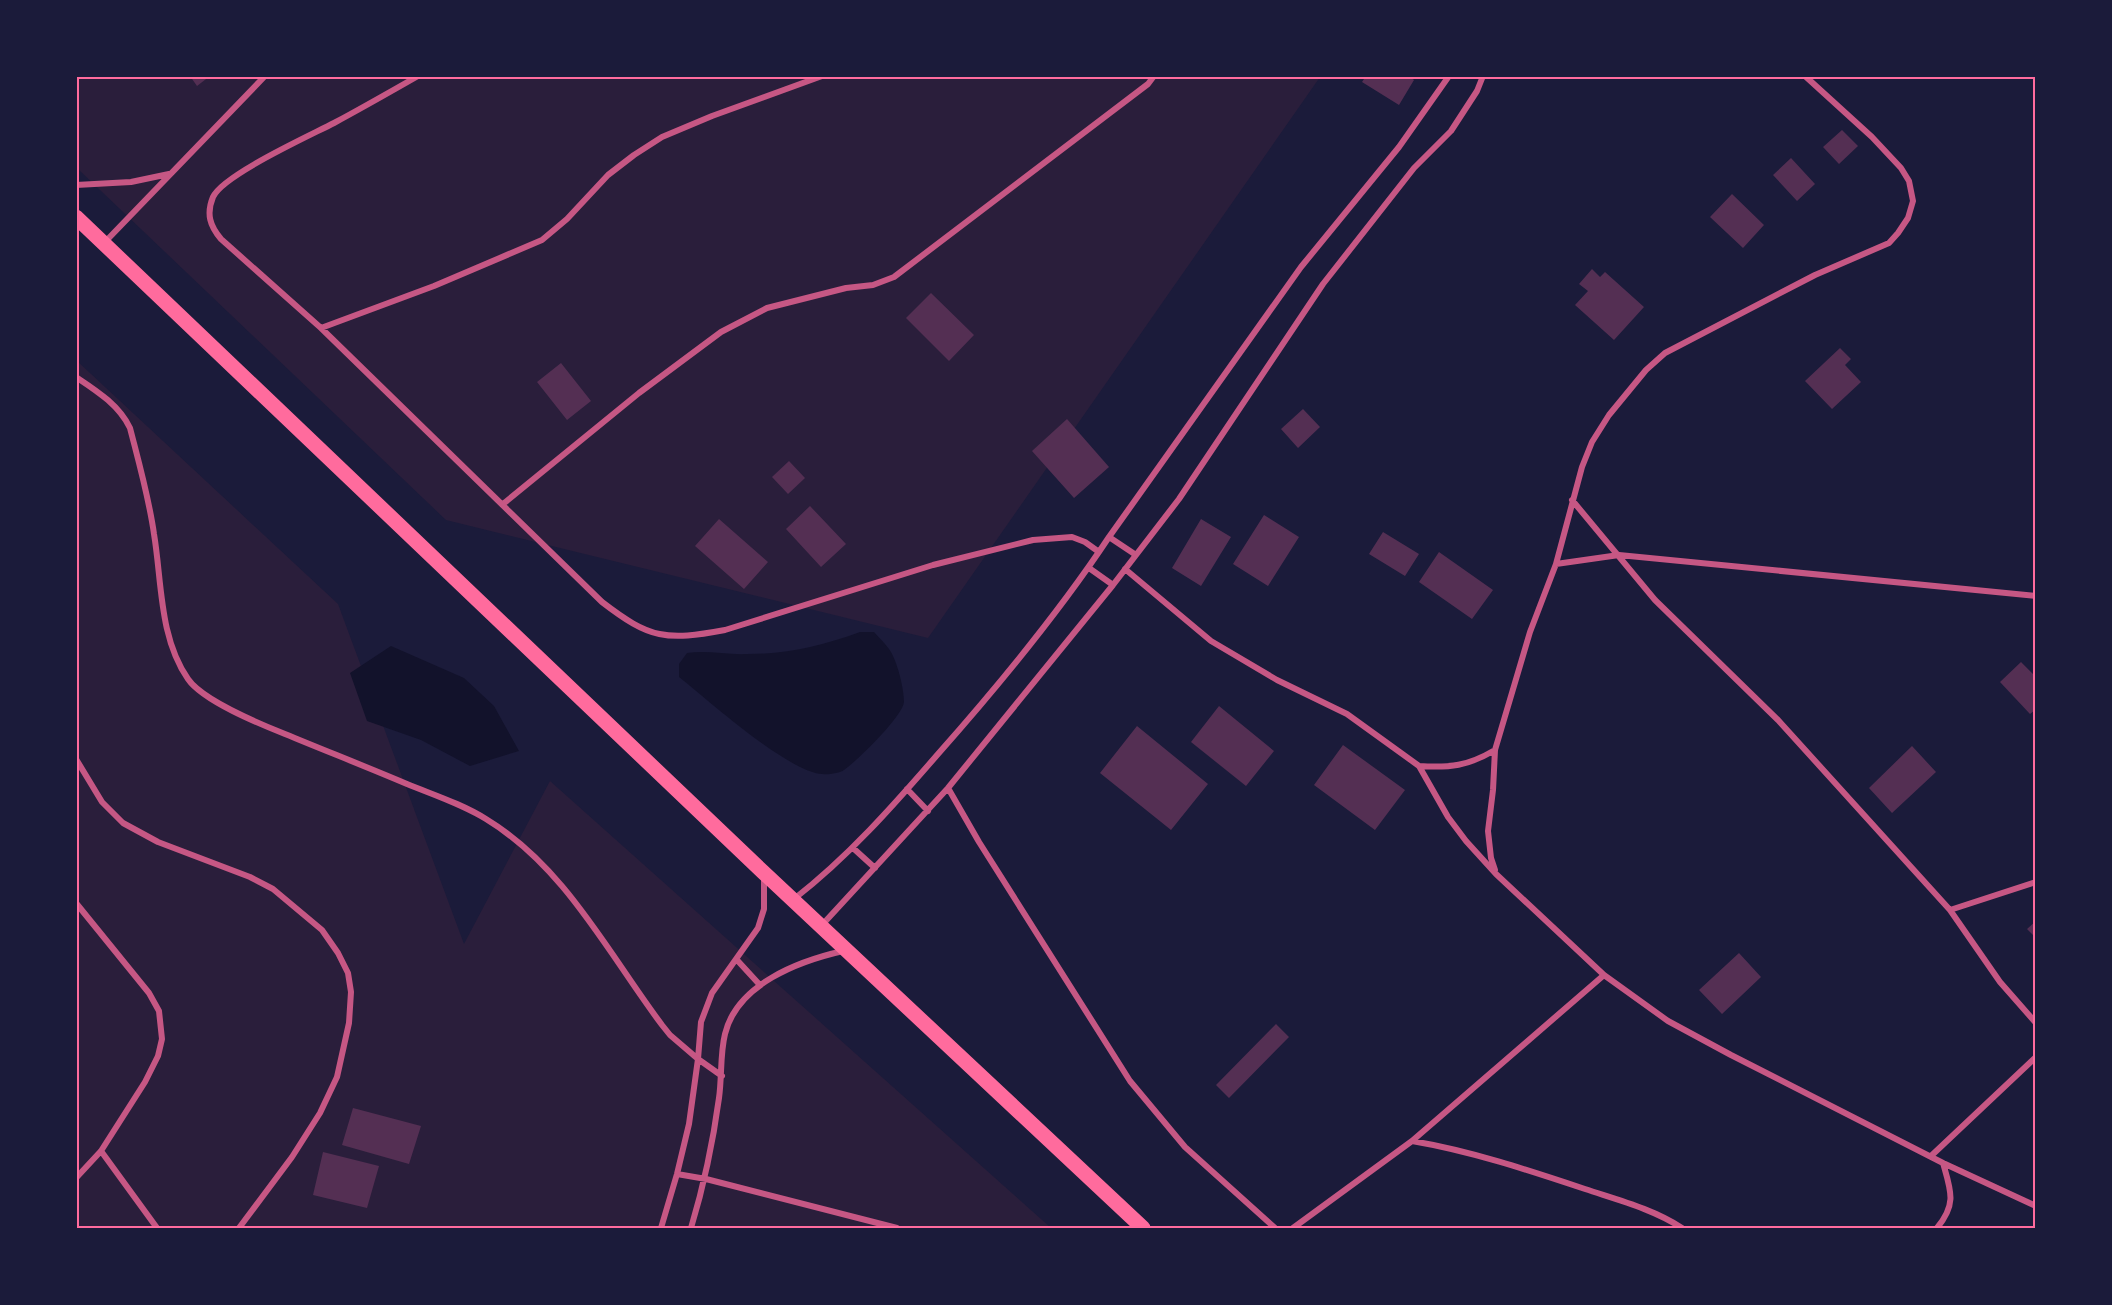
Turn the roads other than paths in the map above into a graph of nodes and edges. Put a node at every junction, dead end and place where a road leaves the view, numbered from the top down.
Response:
1 (265, 76) edge
2 (418, 76) edge
3 (822, 76) edge
4 (1154, 76) edge
5 (1449, 76) edge
6 (1483, 76) edge
7 (1805, 76) edge
8 (170, 174) junction
9 (76, 185) edge
10 (76, 216) edge
11 (104, 242) junction
12 (321, 328) junction
13 (76, 377) edge
14 (1572, 500) junction
15 (504, 504) junction
16 (1109, 537) junction
17 (1099, 552) junction
18 (1136, 555) junction
19 (1619, 555) junction
20 (1556, 564) junction
21 (1089, 568) junction
22 (1125, 569) junction
23 (1113, 585) junction
24 (2036, 596) edge
25 (1495, 750) junction
26 (76, 759) edge
27 (1419, 766) junction
28 (948, 788) junction
29 (907, 789) junction
30 (928, 811) junction
31 (853, 848) junction
32 (874, 868) junction
33 (764, 872) junction
34 (1496, 874) junction
35 (2036, 882) edge
36 (794, 899) junction
37 (76, 903) edge
38 (1950, 910) junction
39 (822, 926) junction
40 (847, 950) junction
41 (737, 960) junction
42 (1604, 975) junction
43 (759, 984) junction
44 (2036, 1023) edge
45 (2036, 1057) edge
46 (698, 1059) junction
47 (722, 1076) junction
48 (1412, 1141) junction
49 (101, 1151) junction
50 (1931, 1156) junction
51 (1943, 1163) junction
52 (677, 1174) junction
53 (76, 1178) edge
54 (705, 1179) junction
55 (2036, 1206) edge
56 (157, 1228) edge
57 (239, 1228) edge
58 (661, 1228) edge
59 (691, 1228) edge
60 (897, 1228) edge
61 (1143, 1228) edge
62 (1275, 1228) edge
63 (1293, 1228) edge
64 (1682, 1228) edge
65 (1937, 1228) edge

1 - 8 street
2 - 12 street
3 - 12 street
4 - 15 street
5 - 16 street
6 - 18 street
7 - 14 street
8 - 9 street
8 - 11 street
10 - 11 main road
11 - 33 main road
12 - 15 street
13 - 46 street
14 - 19 street
14 - 20 street
15 - 17 street
16 - 17 street
16 - 18 street
17 - 21 street
18 - 22 street
19 - 20 street
19 - 24 street
19 - 38 street
20 - 25 street
21 - 23 street
21 - 29 street
22 - 23 street
22 - 27 street
23 - 28 street
25 - 27 street
25 - 34 street
26 - 57 street
27 - 34 street
28 - 30 street
28 - 62 street
29 - 30 street
29 - 31 street
30 - 32 street
31 - 32 street
31 - 36 street
32 - 39 street
33 - 36 main road
33 - 41 street
34 - 42 street
35 - 38 street
36 - 39 main road
37 - 49 street
38 - 44 street
39 - 40 main road
40 - 43 street
40 - 61 main road
41 - 43 street
41 - 46 street
42 - 48 street
42 - 50 street
43 - 47 street
45 - 50 street
46 - 47 street
46 - 52 street
47 - 54 street
48 - 63 street
48 - 64 street
49 - 53 street
49 - 56 street
50 - 51 street
51 - 55 street
51 - 65 street
52 - 54 street
52 - 58 street
54 - 59 street
54 - 60 street

